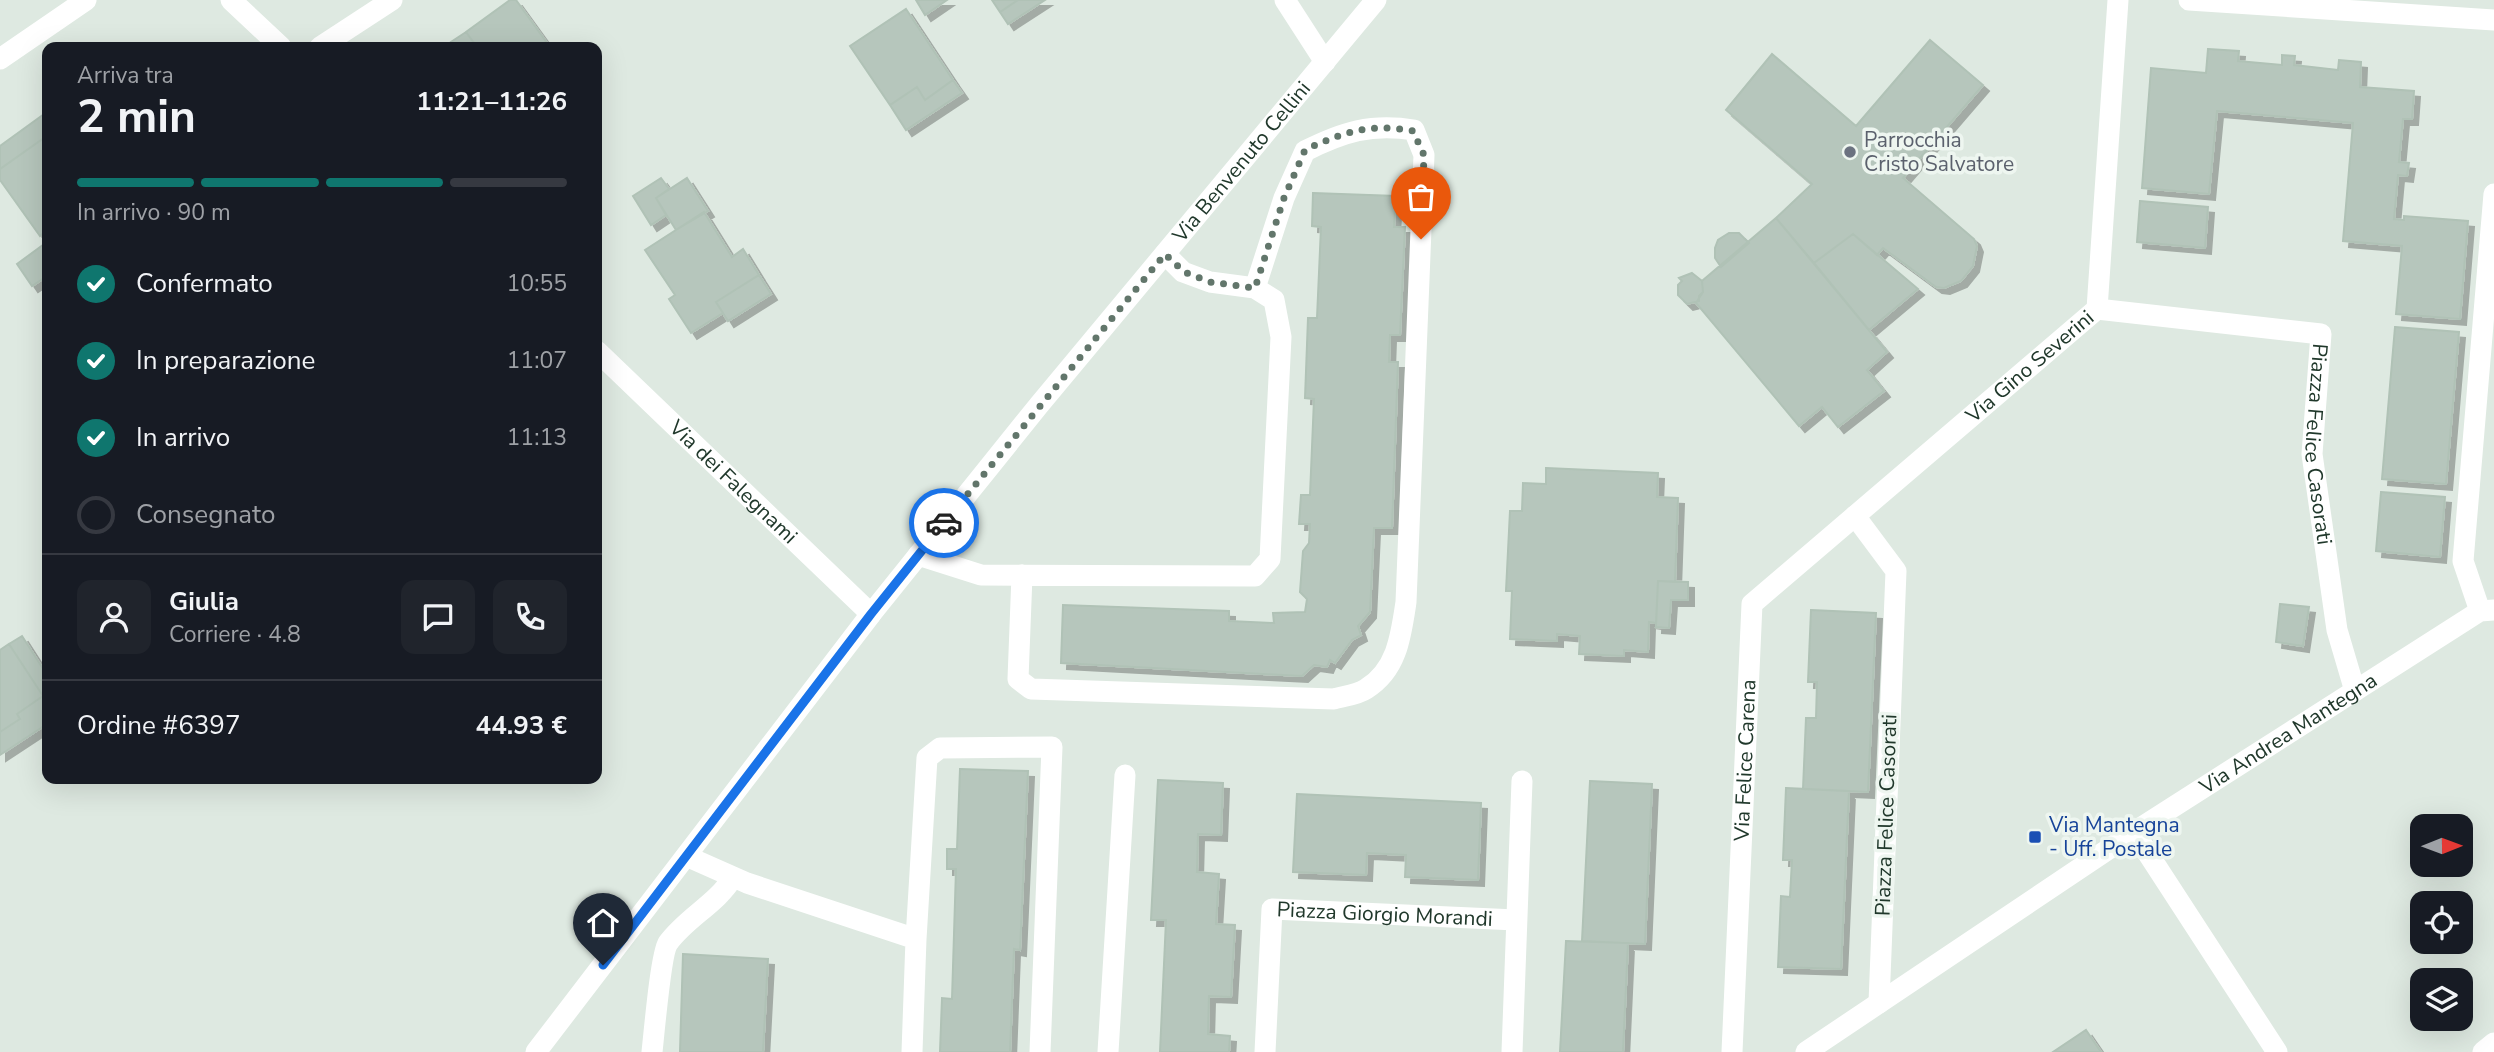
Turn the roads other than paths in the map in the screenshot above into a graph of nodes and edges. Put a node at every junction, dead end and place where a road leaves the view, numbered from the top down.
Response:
1 (86, 0) edge
2 (232, 0) edge
3 (392, 0) edge
4 (1285, 0) edge
5 (1376, 0) edge
6 (2118, 0) edge
7 (2189, 0) edge
8 (2494, 20) edge
9 (276, 42) edge
10 (328, 42) edge
11 (0, 59) edge
12 (1325, 62) junction
13 (2494, 194) edge
14 (1165, 254) junction
15 (1255, 288) junction
16 (2097, 309) junction
17 (602, 356) edge
18 (1855, 516) junction
19 (918, 555) junction
20 (1022, 575) junction
21 (2487, 611) edge
22 (871, 614) junction
23 (2355, 691) junction
24 (1125, 775) dead end
25 (1522, 781) dead end
26 (2134, 832) junction
27 (686, 856) junction
28 (733, 877) junction
29 (1516, 920) junction
30 (916, 939) junction
31 (1879, 1003) junction
32 (2494, 1043) edge
33 (536, 1052) edge
34 (652, 1052) edge
35 (912, 1052) edge
36 (1040, 1052) edge
37 (1108, 1052) edge
38 (1265, 1052) edge
39 (1512, 1052) edge
40 (1732, 1052) edge
41 (1806, 1052) edge
42 (2277, 1052) edge
43 (2483, 1052) edge

1 - 11 street
2 - 9 street
3 - 10 street
4 - 12 street
5 - 12 street, Via Benvenuto Cellini
6 - 16 street, Via Gino Severini
7 - 8 street
12 - 14 street, Via Benvenuto Cellini
13 - 21 street
14 - 15 street
14 - 19 street, Via Benvenuto Cellini
15 - 20 street
15 - 20 street
16 - 18 street, Via Gino Severini
16 - 23 street, Piazza Felice Casorati
17 - 22 street, Via dei Falegnami
18 - 31 street, Piazza Felice Casorati
18 - 40 street, Via Felice Carena
19 - 20 street
19 - 22 street, Via Benvenuto Cellini
21 - 23 street, Via Andrea Mantegna
22 - 27 street, Via Benvenuto Cellini
23 - 26 street, Via Andrea Mantegna
24 - 37 street
25 - 29 street, Piazza Giorgio Morandi
26 - 31 street, Via Andrea Mantegna
26 - 42 street
27 - 28 street
27 - 33 street, Via Benvenuto Cellini
28 - 30 street
28 - 34 street
29 - 38 street, Piazza Giorgio Morandi
29 - 39 street, Piazza Giorgio Morandi
30 - 35 street
30 - 36 street
31 - 41 street, Via Andrea Mantegna
32 - 43 street

